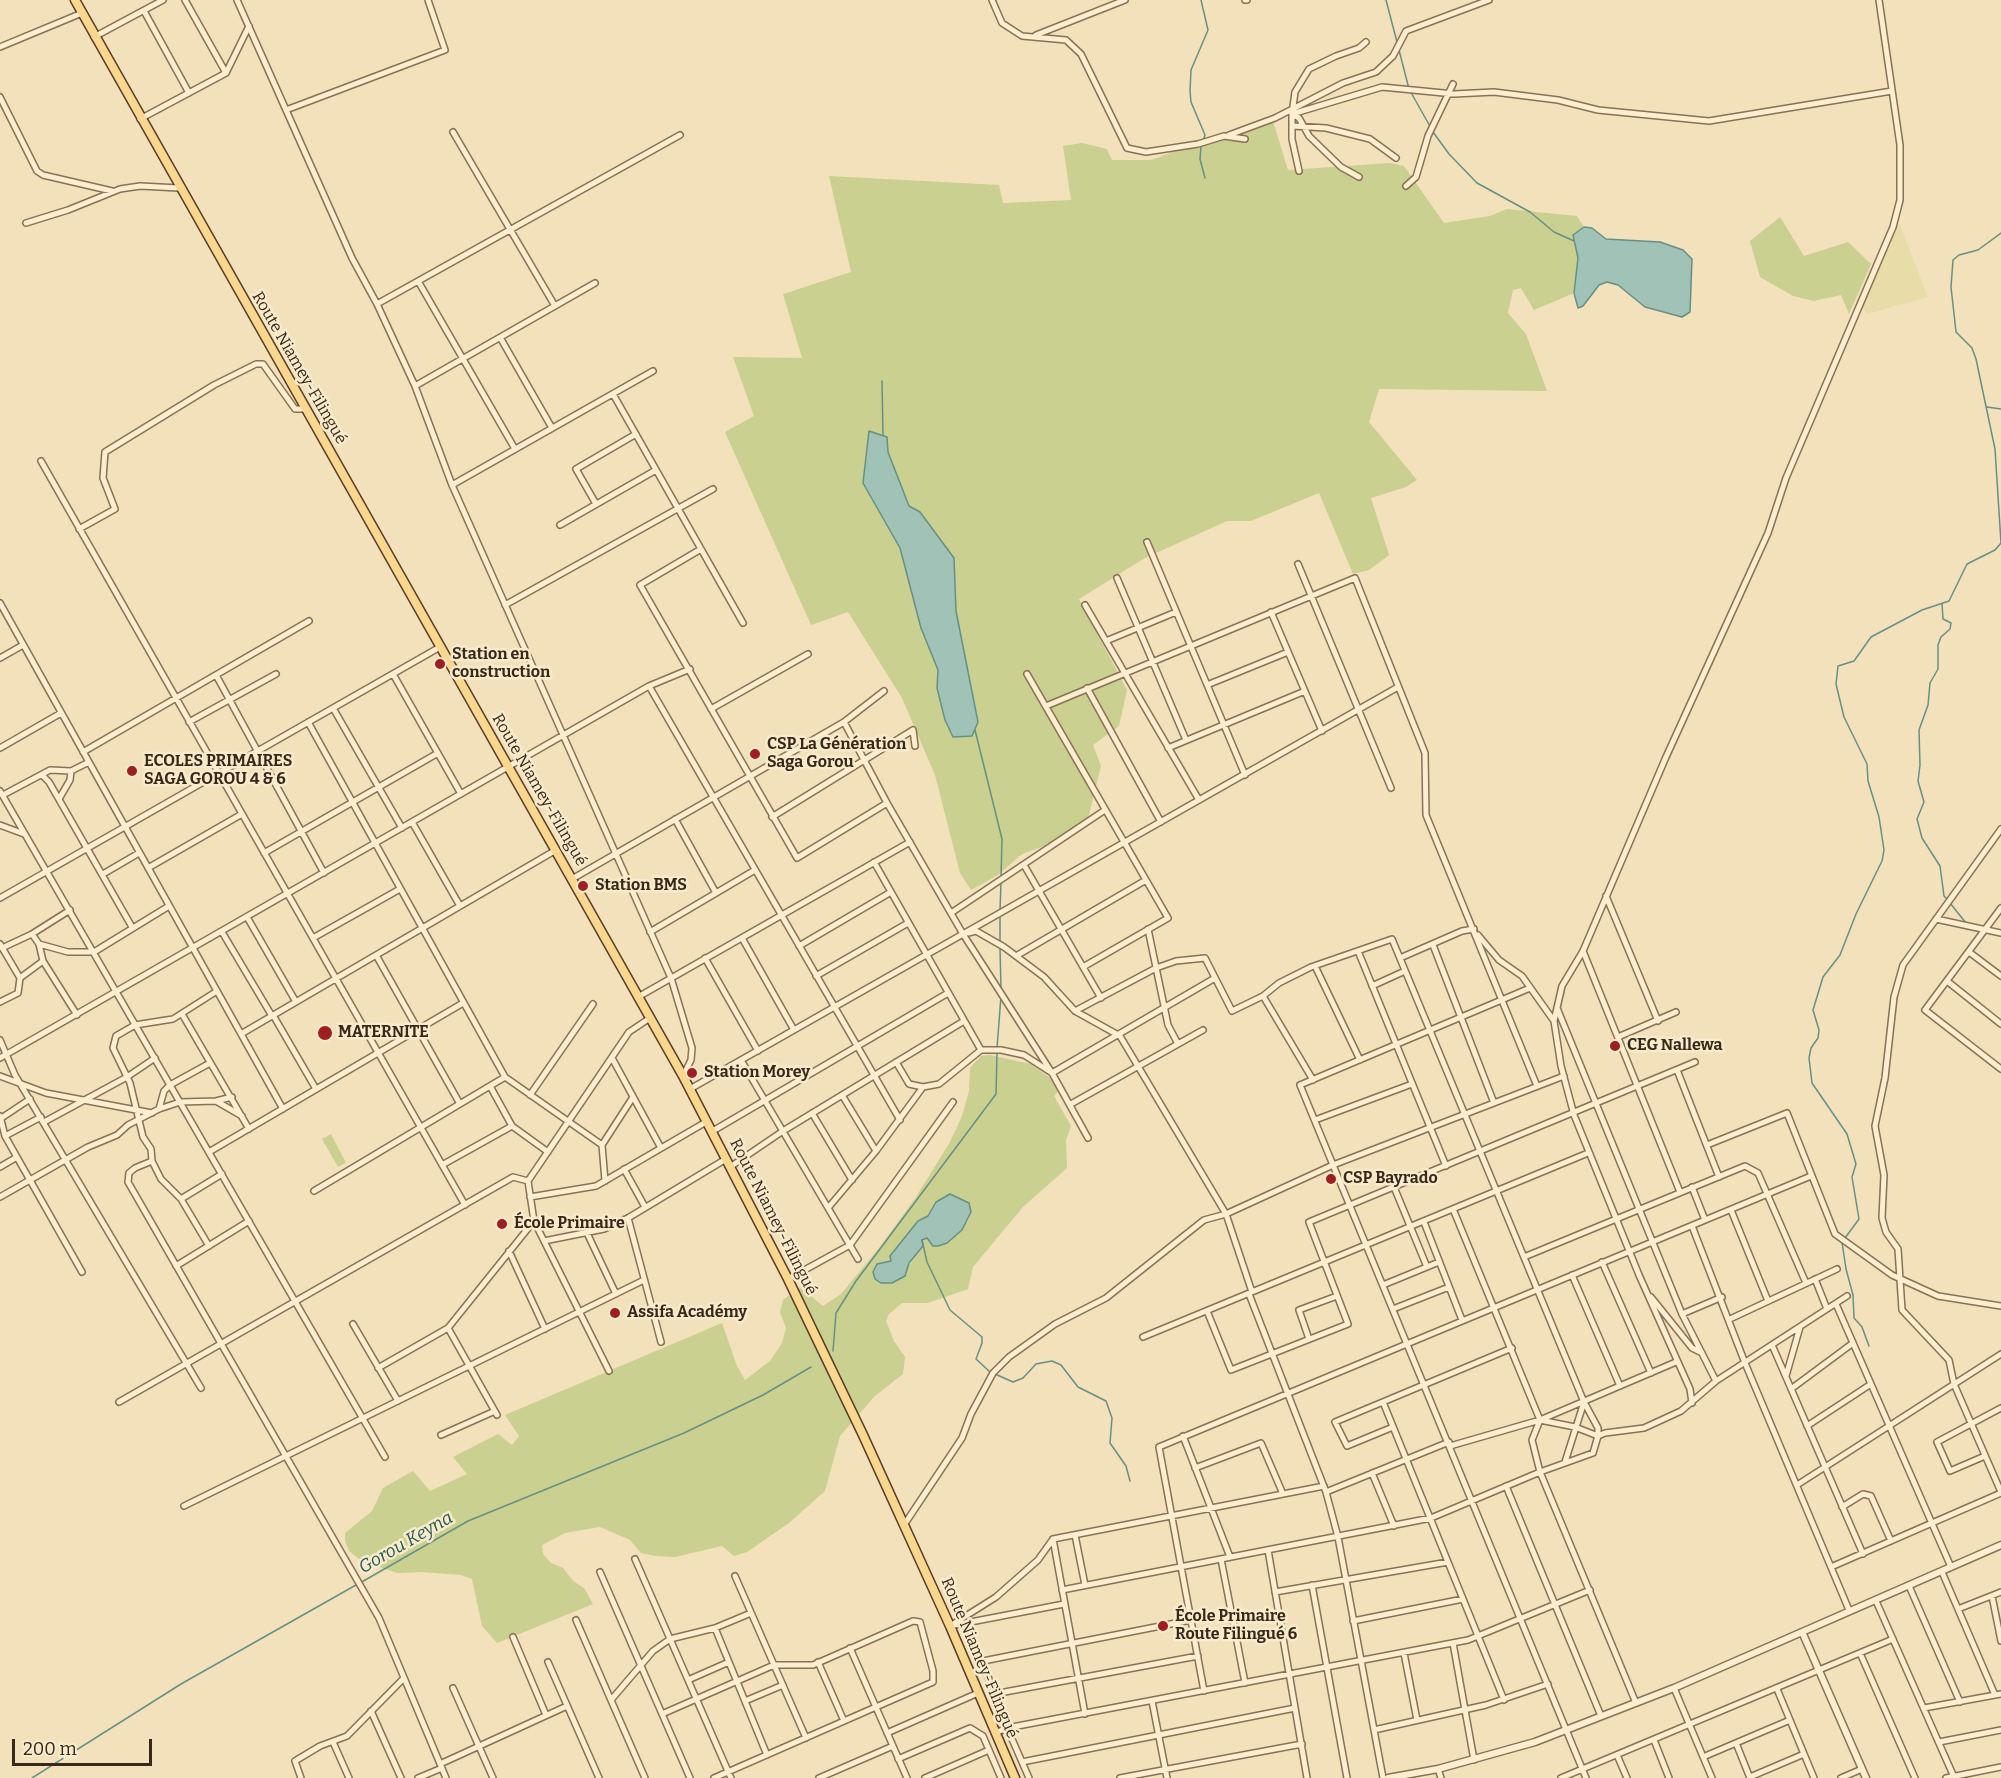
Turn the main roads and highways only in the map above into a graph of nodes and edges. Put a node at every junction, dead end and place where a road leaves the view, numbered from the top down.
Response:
1 (75, 0) edge
2 (1015, 1778) edge

1 - 2 main road, Route Niamey-Filingué

